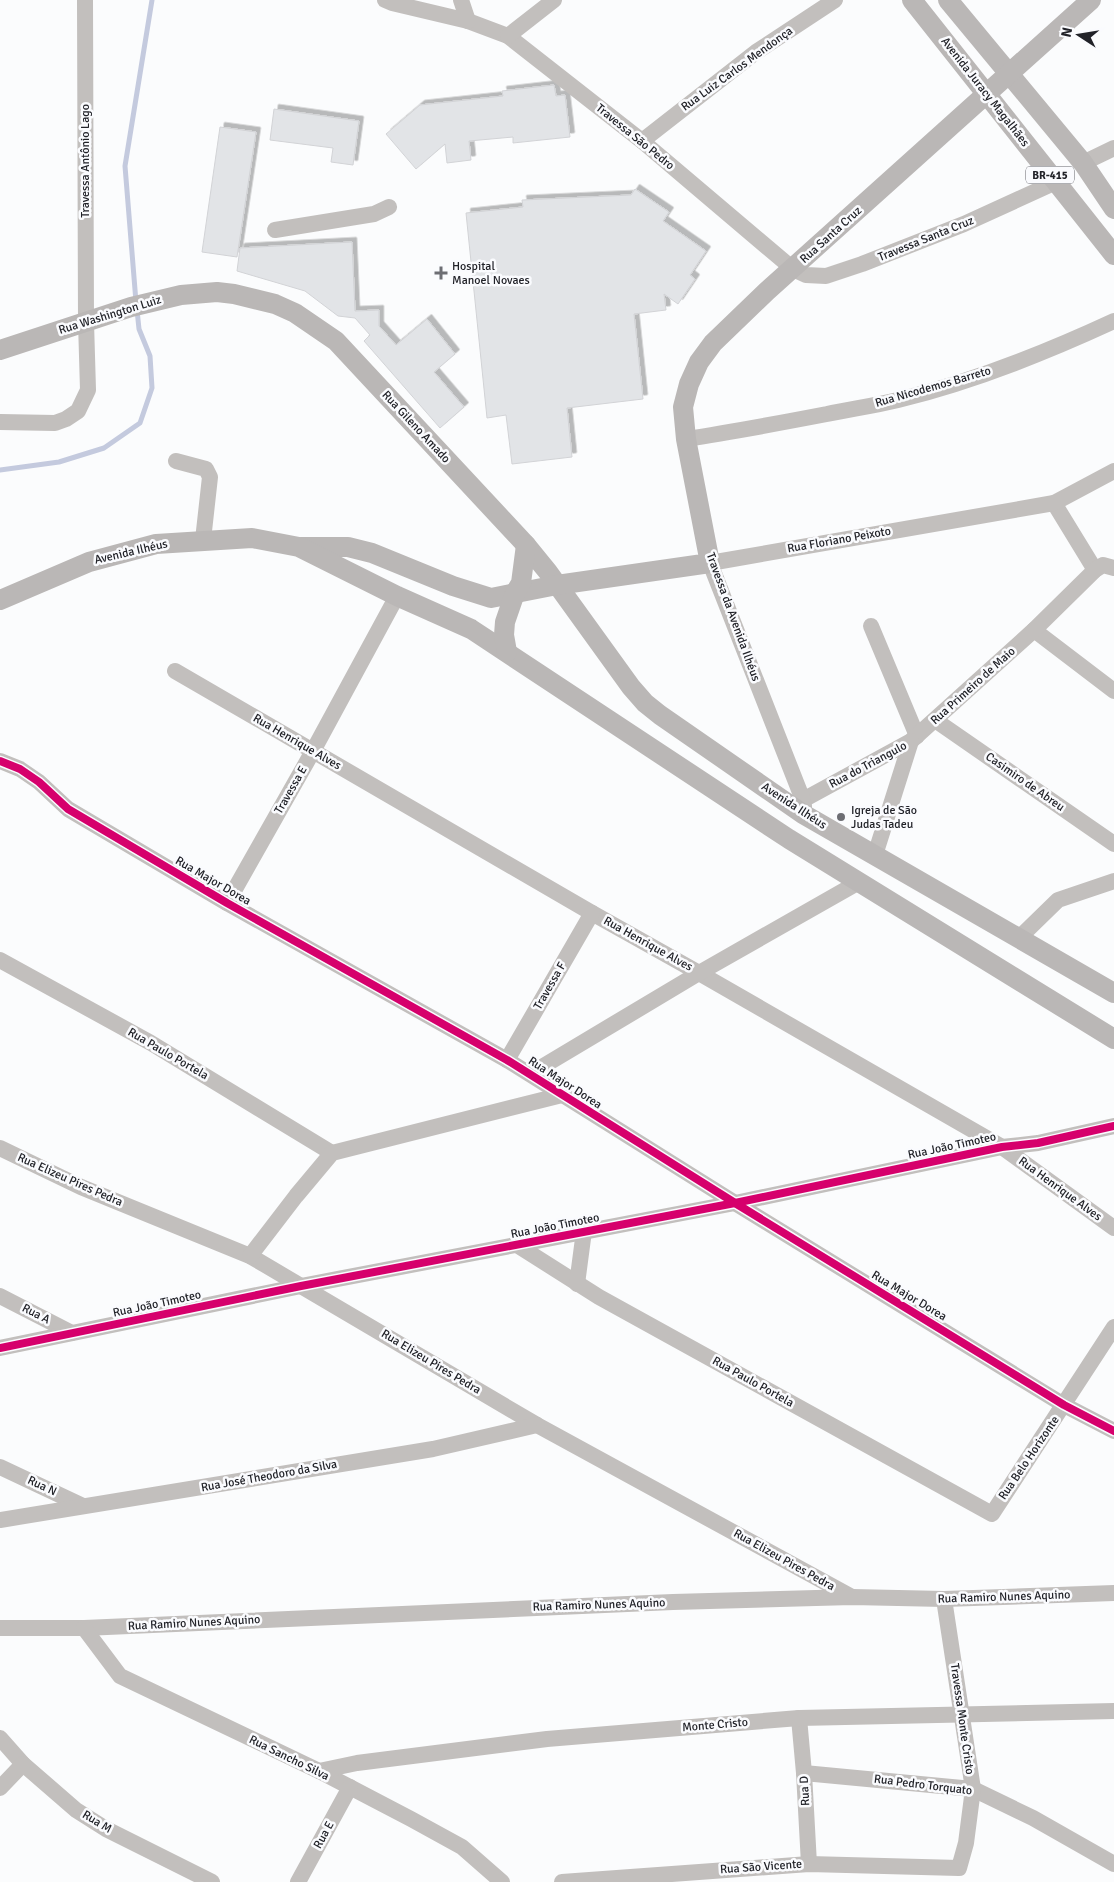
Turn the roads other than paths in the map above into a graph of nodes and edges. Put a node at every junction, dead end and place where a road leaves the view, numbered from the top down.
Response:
1 (85, 0) edge
2 (385, 0) edge
3 (461, 0) edge
4 (554, 0) edge
5 (834, 0) edge
6 (912, 0) edge
7 (948, 0) edge
8 (1091, 0) edge
9 (468, 21) junction
10 (508, 36) junction
11 (1009, 74) junction
12 (986, 95) junction
13 (642, 141) junction
14 (1114, 148) edge
15 (1083, 163) junction
16 (1056, 182) junction
17 (389, 207) dead end
18 (1114, 209) edge
19 (275, 230) dead end
20 (1114, 255) edge
21 (793, 269) junction
22 (252, 298) joint
23 (1114, 321) edge
24 (86, 322) junction
25 (0, 350) edge
26 (689, 384) joint
27 (0, 422) edge
28 (686, 439) junction
29 (176, 461) dead end
30 (1114, 471) edge
31 (1054, 503) junction
32 (203, 540) junction
33 (526, 545) junction
34 (299, 547) junction
35 (710, 563) junction
36 (1114, 568) edge
37 (1095, 570) junction
38 (557, 585) junction
39 (515, 592) junction
40 (397, 596) junction
41 (0, 600) edge
42 (871, 626) dead end
43 (1034, 630) junction
44 (507, 652) junction
45 (175, 671) dead end
46 (1114, 691) edge
47 (935, 720) junction
48 (914, 738) junction
49 (313, 751) junction
50 (0, 761) edge
51 (803, 807) junction
52 (1114, 844) edge
53 (875, 855) junction
54 (1114, 881) edge
55 (859, 882) junction
56 (227, 903) junction
57 (592, 913) junction
58 (1019, 938) junction
59 (0, 960) edge
60 (699, 973) junction
61 (1114, 994) edge
62 (1114, 1039) edge
63 (507, 1060) junction
64 (530, 1074) junction
65 (562, 1095) junction
66 (1114, 1126) edge
67 (1002, 1147) junction
68 (0, 1148) edge
69 (332, 1153) junction
70 (735, 1203) junction
71 (1114, 1228) edge
72 (584, 1231) junction
73 (517, 1245) junction
74 (250, 1256) junction
75 (577, 1284) junction
76 (301, 1286) junction
77 (0, 1296) edge
78 (1114, 1327) edge
79 (72, 1333) junction
80 (0, 1348) edge
81 (1064, 1405) junction
82 (537, 1425) junction
83 (1114, 1431) edge
84 (0, 1467) edge
85 (83, 1506) junction
86 (992, 1514) joint
87 (0, 1520) edge
88 (1114, 1593) edge
89 (852, 1597) junction
90 (944, 1599) junction
91 (0, 1628) edge
92 (84, 1628) junction
93 (1114, 1711) edge
94 (962, 1714) junction
95 (799, 1718) junction
96 (0, 1738) edge
97 (23, 1764) junction
98 (319, 1771) junction
99 (804, 1773) junction
100 (350, 1787) junction
101 (0, 1788) edge
102 (972, 1789) junction
103 (809, 1864) junction
104 (1114, 1864) edge
105 (959, 1868) joint
106 (487, 1875) edge
107 (212, 1882) edge
108 (298, 1882) edge
109 (502, 1882) edge
110 (562, 1882) edge

1 - 24 street, Travessa Antônio Lago
2 - 9 street, Travessa São Pedro
3 - 9 street
4 - 10 street
5 - 13 street, Rua Luiz Carlos Mendonça
6 - 12 main road, Avenida Juracy Magalhães / BR-415
7 - 11 main road, BR-415
8 - 11 main road, Rua Santa Cruz
9 - 10 street, Travessa São Pedro
10 - 13 street, Travessa São Pedro
11 - 12 main road, Rua Santa Cruz
11 - 15 main road, BR-415
12 - 16 main road, Avenida Juracy Magalhães / BR-415
12 - 21 main road, Rua Santa Cruz
13 - 21 street, Travessa São Pedro
14 - 15 street
15 - 18 main road, BR-415
16 - 20 main road, Avenida Juracy Magalhães / BR-415
16 - 21 street, Travessa Santa Cruz
17 - 19 street
21 - 26 main road, Rua Santa Cruz
22 - 24 main road, Rua Washington Luiz
22 - 33 main road, Rua Gileno Amado
23 - 28 street, Rua Nicodemos Barreto
24 - 25 main road, Rua Washington Luiz
24 - 27 street, Travessa Antônio Lago
26 - 28 main road, Travessa da Avenida Ilhéus
28 - 35 main road, Travessa da Avenida Ilhéus
29 - 32 street
30 - 31 street, Rua Floriano Peixoto
31 - 35 street, Rua Floriano Peixoto
31 - 37 street
32 - 34 main road, Avenida Ilhéus
32 - 41 main road, Avenida Ilhéus
33 - 38 main road, Rua Gileno Amado
33 - 39 main road
34 - 39 main road, Avenida Ilhéus
34 - 40 main road, Avenida Ilhéus
35 - 38 main road, Rua Floriano Peixoto
35 - 51 street, Travessa da Avenida Ilhéus
36 - 37 street
37 - 43 street, Rua Primeiro de Maio
38 - 39 main road, Avenida Ilhéus
38 - 51 main road, Avenida Ilhéus
39 - 44 main road
40 - 44 main road, Avenida Ilhéus
40 - 49 street, Travessa E
42 - 48 street
43 - 46 street
43 - 47 street, Rua Primeiro de Maio
44 - 55 main road, Avenida Ilhéus
45 - 49 street, Rua Henrique Alves
47 - 48 street, Rua Primeiro de Maio
47 - 52 street, Casimiro de Abreu
48 - 51 street, Rua do Triangulo
48 - 53 street, Rua do Triangulo
49 - 56 street, Travessa E
49 - 57 street, Rua Henrique Alves
50 - 56 street, Rua Major Dorea
51 - 53 main road, Avenida Ilhéus
53 - 58 main road, Avenida Ilhéus
54 - 58 street
55 - 60 street
55 - 62 main road, Avenida Ilhéus
56 - 63 street, Rua Major Dorea
57 - 60 street, Rua Henrique Alves
57 - 63 street, Travessa F
58 - 61 main road, Avenida Ilhéus
59 - 69 street, Rua Paulo Portela
60 - 64 street
60 - 67 street, Rua Henrique Alves
63 - 64 street, Rua Major Dorea
64 - 65 street, Rua Major Dorea
65 - 69 street
65 - 70 street, Rua Major Dorea
66 - 67 street, Rua João Timoteo
67 - 70 street, Rua João Timoteo
67 - 71 street, Rua Henrique Alves
68 - 74 street, Rua Elizeu Pires Pedra
69 - 74 street
70 - 72 street, Rua João Timoteo
70 - 81 street, Rua Major Dorea
72 - 73 street, Rua João Timoteo
72 - 75 street
73 - 75 street, Rua Paulo Portela
73 - 76 street, Rua João Timoteo
74 - 76 street, Rua Elizeu Pires Pedra
75 - 86 street, Rua Paulo Portela
76 - 79 street, Rua João Timoteo
76 - 82 street, Rua Elizeu Pires Pedra
77 - 79 street, Rua A
78 - 81 street, Rua Belo Horizonte
79 - 80 street, Rua João Timoteo
81 - 83 street, Rua Major Dorea
81 - 86 street, Rua Belo Horizonte
82 - 85 street, Rua José Theodoro da Silva
82 - 89 street, Rua Elizeu Pires Pedra
84 - 85 street, Rua N
85 - 87 street, Rua José Theodoro da Silva
88 - 90 street, Rua Ramiro Nunes Aquino
89 - 90 street, Rua Ramiro Nunes Aquino
89 - 92 street, Rua Ramiro Nunes Aquino
90 - 94 street, Travessa Monte Cristo
91 - 92 street, Rua Ramiro Nunes Aquino
92 - 98 street, Rua Sancho Silva
93 - 94 street, Monte Cristo
94 - 95 street, Monte Cristo
94 - 102 street, Travessa Monte Cristo
95 - 98 street, Monte Cristo
95 - 99 street, Rua D
96 - 97 street, Rua M
97 - 101 street
97 - 107 street, Rua M
98 - 100 street, Rua Sancho Silva
99 - 102 street, Rua Pedro Torquato
99 - 103 street, Rua D
100 - 106 street, Rua Sancho Silva
100 - 108 street, Rua E
102 - 104 street, Rua Pedro Torquato
102 - 105 street, Travessa Monte Cristo
103 - 105 street, Rua São Vicente
103 - 110 street, Rua São Vicente
106 - 109 street, Rua Sancho Silva

